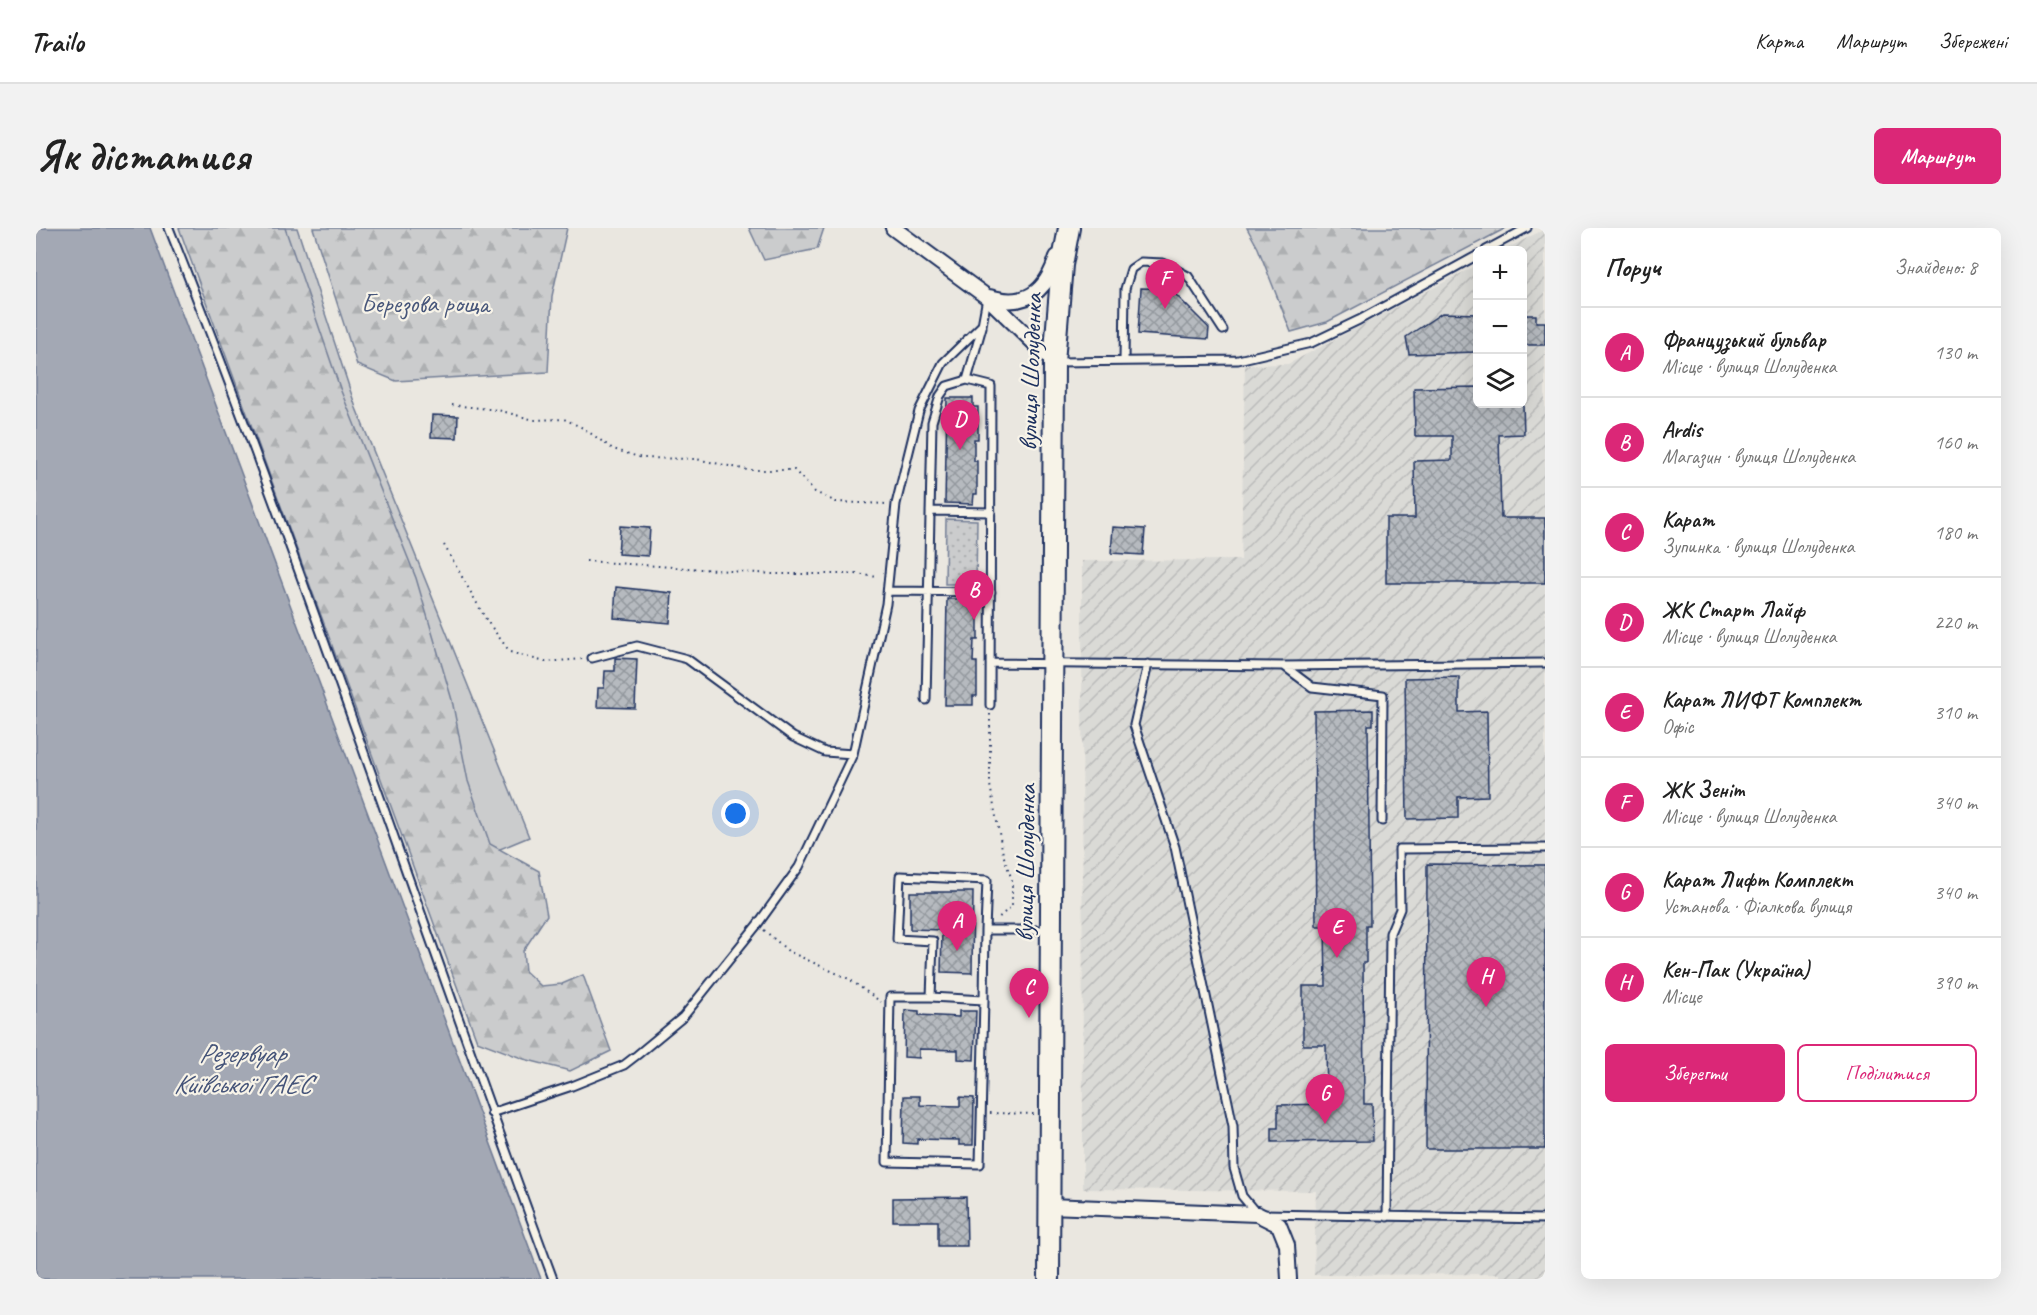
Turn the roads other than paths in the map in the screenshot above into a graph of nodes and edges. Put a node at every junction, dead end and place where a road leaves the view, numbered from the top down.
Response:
1 (169, 228) edge
2 (893, 228) edge
3 (1068, 228) edge
4 (1527, 228) edge
5 (1493, 246) edge
6 (1473, 258) edge
7 (987, 297) junction
8 (982, 325) junction
9 (1223, 330) dead end
10 (1124, 361) junction
11 (1054, 362) junction
12 (967, 380) junction
13 (930, 511) junction
14 (991, 512) junction
15 (888, 591) junction
16 (928, 592) junction
17 (991, 592) junction
18 (592, 658) road end
19 (990, 663) junction
20 (1054, 663) junction
21 (1545, 663) edge
22 (1148, 664) junction
23 (1284, 666) junction
24 (926, 700) dead end
25 (990, 705) road end
26 (853, 754) junction
27 (1382, 821) dead end
28 (1545, 848) edge
29 (985, 930) junction
30 (1051, 930) junction
31 (931, 998) junction
32 (984, 1000) junction
33 (491, 1113) junction
34 (1049, 1206) junction
35 (1257, 1214) junction
36 (1387, 1217) junction
37 (1545, 1219) edge
38 (553, 1279) edge
39 (1049, 1279) edge
40 (1289, 1279) edge

1 - 33 lane
2 - 7 street
3 - 7 street
3 - 11 main road, вулиця Шолуденка
4 - 5 lane
6 - 10 lane
7 - 8 lane
7 - 11 street
8 - 12 lane
8 - 15 lane
9 - 10 lane
10 - 11 lane
11 - 20 main road, вулиця Шолуденка
12 - 13 lane
12 - 14 lane
13 - 14 lane
13 - 16 lane
14 - 17 lane
15 - 16 lane
15 - 26 lane
16 - 17 lane
16 - 24 lane
17 - 19 lane
18 - 26 lane
19 - 20 lane
19 - 25 lane
20 - 22 lane
20 - 30 main road, вулиця Шолуденка
21 - 23 lane
22 - 23 lane
22 - 35 lane
23 - 27 lane
26 - 33 lane
28 - 36 lane
29 - 30 lane
29 - 31 lane
29 - 32 lane
30 - 34 main road, вулиця Шолуденка
31 - 32 lane
31 - 32 lane
33 - 38 lane
34 - 35 street
34 - 39 main road, вулиця Шолуденка
35 - 36 lane
35 - 40 street
36 - 37 lane

